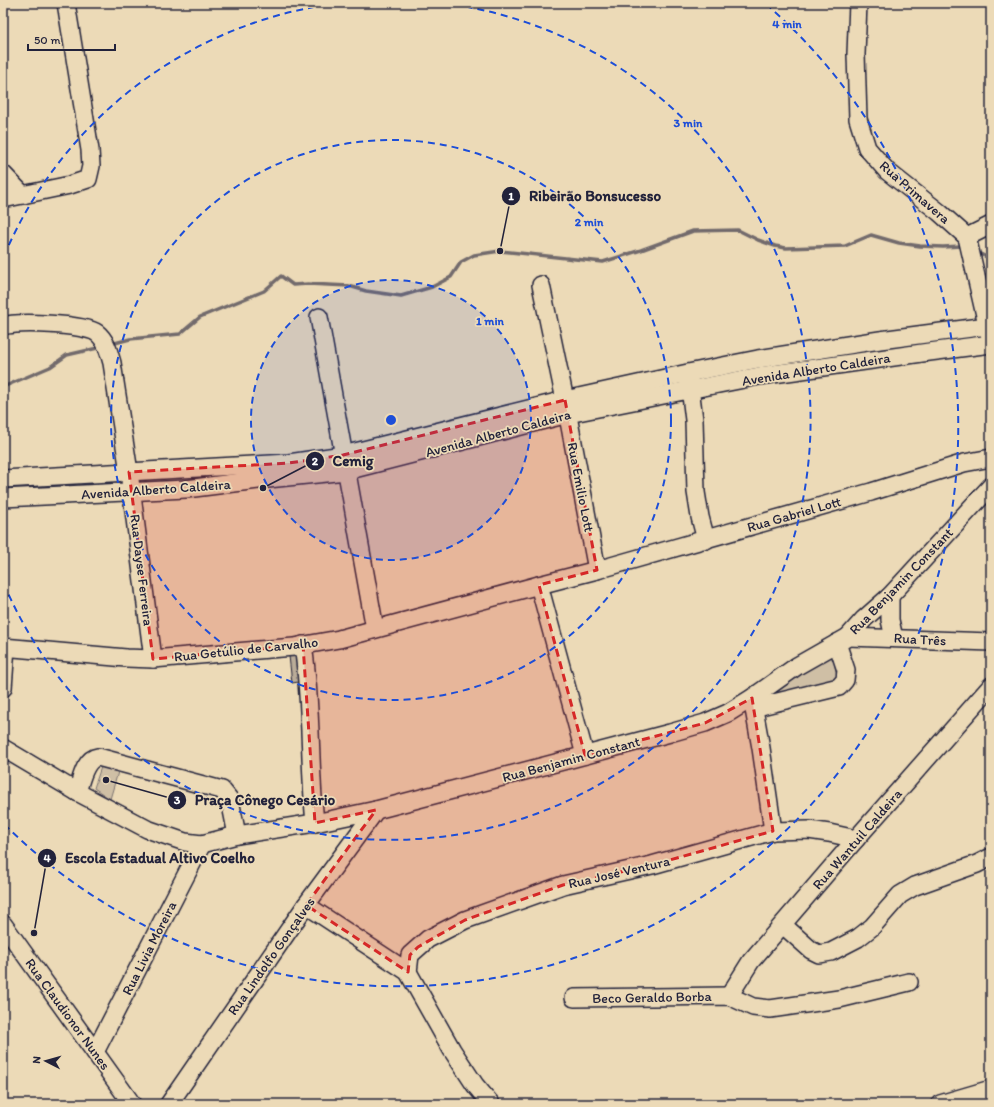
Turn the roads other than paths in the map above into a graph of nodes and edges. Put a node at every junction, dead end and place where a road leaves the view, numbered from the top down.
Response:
1 (66, 3) edge
2 (858, 3) edge
3 (3, 174) edge
4 (23, 195) junction
5 (3, 199) edge
6 (991, 225) edge
7 (967, 239) junction
8 (541, 285) dead end
9 (318, 317) dead end
10 (3, 326) edge
11 (990, 337) edge
12 (688, 373) junction
13 (691, 390) junction
14 (566, 407) junction
15 (991, 458) edge
16 (345, 463) junction
17 (129, 472) junction
18 (3, 479) edge
19 (991, 486) edge
20 (132, 492) junction
21 (3, 498) edge
22 (706, 540) junction
23 (597, 570) junction
24 (539, 585) junction
25 (890, 596) junction
26 (375, 629) junction
27 (894, 638) junction
28 (842, 640) junction
29 (991, 642) edge
30 (304, 645) junction
31 (4, 647) edge
32 (153, 658) junction
33 (991, 686) edge
34 (3, 688) edge
35 (752, 703) junction
36 (3, 748) edge
37 (585, 755) junction
38 (78, 792) junction
39 (376, 810) junction
40 (315, 823) junction
41 (773, 831) junction
42 (237, 836) junction
43 (856, 839) junction
44 (202, 844) junction
45 (991, 857) edge
46 (306, 905) junction
47 (3, 924) edge
48 (783, 925) junction
49 (408, 972) junction
50 (909, 982) dead end
51 (729, 996) junction
52 (574, 998) dead end
53 (95, 1052) junction
54 (991, 1089) edge
55 (132, 1104) edge
56 (169, 1104) edge
57 (491, 1104) edge
58 (940, 1104) edge

1 - 4 street
2 - 7 street, Rua Primavera
3 - 4 street
4 - 5 street
6 - 7 street
7 - 11 street
8 - 14 street, Rua Emilio Lott
9 - 16 street
10 - 17 street, Rua Dayse Ferreira
11 - 12 street, Avenida Alberto Caldeira
11 - 13 street, Avenida Alberto Caldeira
12 - 13 street
12 - 14 street, Avenida Alberto Caldeira
13 - 14 street, Avenida Alberto Caldeira
13 - 22 street
14 - 16 street, Avenida Alberto Caldeira
14 - 23 street, Rua Emilio Lott
15 - 22 street, Rua Gabriel Lott
16 - 17 street, Avenida Alberto Caldeira
16 - 20 street, Avenida Alberto Caldeira
16 - 26 street
17 - 18 street, Avenida Alberto Caldeira
17 - 20 street, Rua Dayse Ferreira
19 - 25 street, Rua Benjamin Constant
20 - 21 street, Avenida Alberto Caldeira
20 - 32 street, Rua Dayse Ferreira
22 - 23 street, Rua Gabriel Lott
23 - 24 street, Rua Getúlio de Carvalho
24 - 26 street, Rua Getúlio de Carvalho
24 - 37 street
25 - 27 street
25 - 28 street, Rua Benjamin Constant
26 - 30 street, Rua Getúlio de Carvalho
27 - 28 street, Rua Três
27 - 29 street, Rua Três
28 - 35 street, Rua Benjamin Constant
28 - 35 street
30 - 32 street, Rua Getúlio de Carvalho
30 - 40 street
31 - 32 street, Rua Getúlio de Carvalho
31 - 34 street
33 - 43 street, Rua Wantuil Caldeira
35 - 37 street, Rua Benjamin Constant
35 - 41 street
36 - 38 street, Rua Benjamin Constant
37 - 39 street, Rua Benjamin Constant
38 - 42 street
38 - 44 street, Rua Benjamin Constant
39 - 40 street, Rua Benjamin Constant
39 - 46 street, Rua Lindolfo Gonçalves
40 - 42 street, Rua Benjamin Constant
41 - 43 street, Rua José Ventura
41 - 49 street, Rua José Ventura
42 - 44 street, Rua Benjamin Constant
43 - 48 street, Rua Wantuil Caldeira
44 - 53 street, Rua Livia Moreira
45 - 48 street
46 - 49 street
46 - 56 street, Rua Lindolfo Gonçalves
47 - 53 street, Rua Claudionor Nunes
48 - 51 street, Rua Wantuil Caldeira
49 - 57 street
50 - 51 street
51 - 52 street, Beco Geraldo Borba
53 - 55 street, Rua Claudionor Nunes
54 - 58 street

